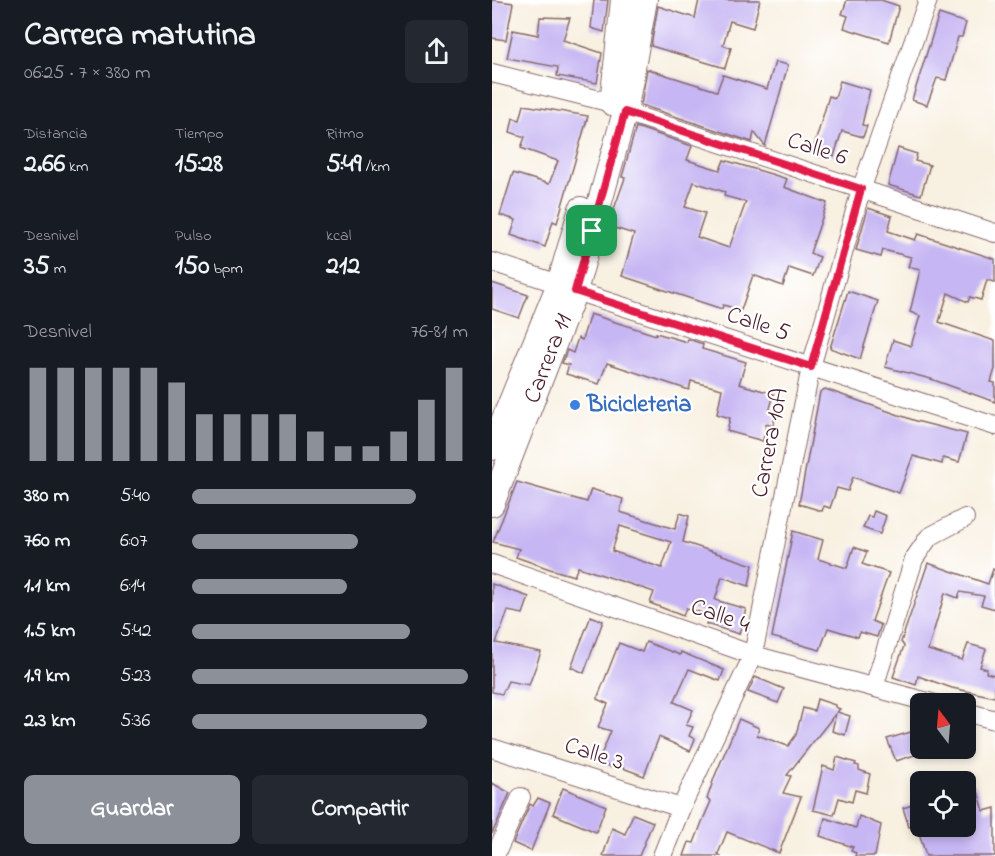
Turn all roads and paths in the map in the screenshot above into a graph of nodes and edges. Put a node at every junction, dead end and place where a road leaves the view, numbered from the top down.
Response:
1 (622, 0) edge
2 (645, 0) edge
3 (928, 0) edge
4 (492, 73) edge
5 (618, 107) junction
6 (861, 189) junction
7 (995, 233) edge
8 (492, 262) edge
9 (567, 288) junction
10 (811, 367) junction
11 (995, 426) edge
12 (492, 448) edge
13 (492, 504) edge
14 (965, 518) dead end
15 (492, 564) edge
16 (753, 654) junction
17 (874, 687) junction
18 (910, 697) edge
19 (976, 715) edge
20 (995, 720) edge
21 (492, 748) edge
22 (521, 797) dead end
23 (681, 808) junction
24 (495, 856) edge
25 (662, 856) edge

1 - 5 main road, Carrera 11
2 - 5 main road, Carrera 11
3 - 6 street, Carrera 10A
4 - 5 street, Calle 6
5 - 6 street, Calle 6
5 - 9 main road, Carrera 11
6 - 7 street, Calle 6
6 - 10 street, Carrera 10A
8 - 9 street, Calle 5
9 - 10 street, Calle 5
9 - 12 main road, Carrera 11
9 - 13 main road, Carrera 11
10 - 11 street, Calle 5
10 - 16 street, Carrera 10A
14 - 17 street
15 - 16 street, Calle 4
16 - 17 street, Calle 4
16 - 23 street, Carrera 10A
17 - 18 street, Calle 4
19 - 20 street
21 - 23 street, Calle 3
22 - 24 street
23 - 25 street, Carrera 10A

